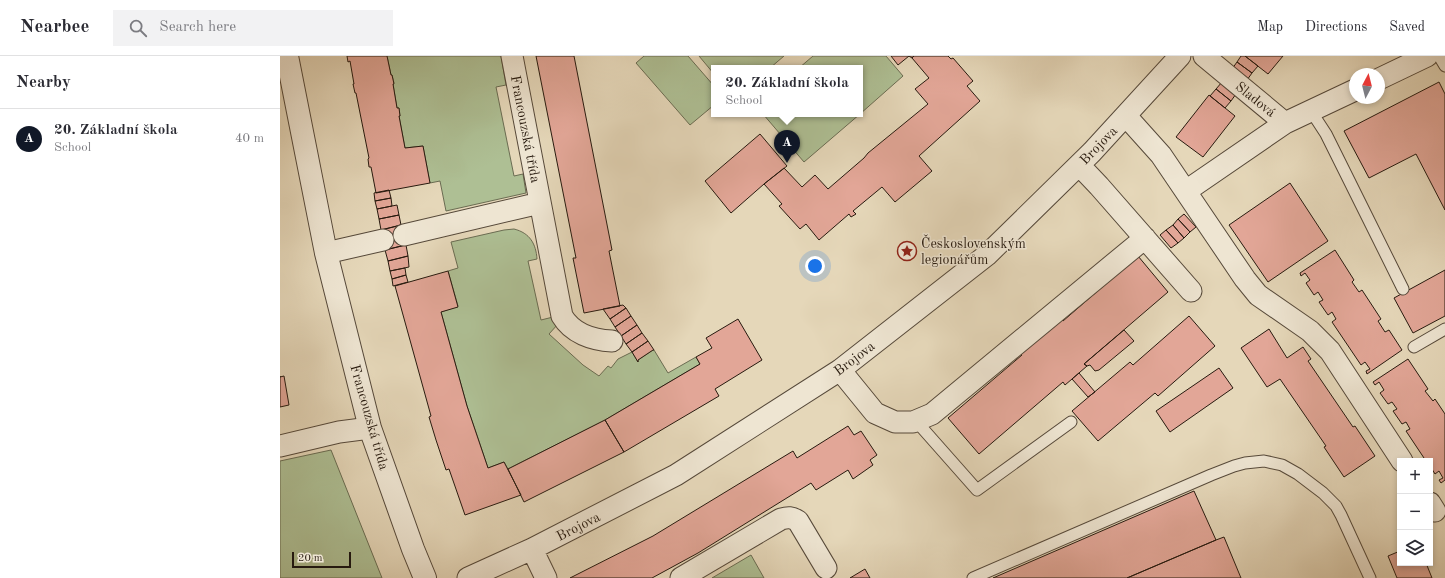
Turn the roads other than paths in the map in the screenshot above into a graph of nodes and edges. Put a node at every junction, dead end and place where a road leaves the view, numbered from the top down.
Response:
1 (287, 56) edge
2 (512, 56) edge
3 (1180, 56) edge
4 (1204, 56) edge
5 (1427, 56) edge
6 (1440, 56) edge
7 (1445, 66) edge
8 (1385, 76) edge
9 (1349, 93) edge
10 (1312, 110) junction
11 (1126, 116) junction
12 (1285, 123) junction
13 (1079, 165) junction
14 (1186, 191) junction
15 (540, 203) junction
16 (404, 235) dead end
17 (1145, 238) junction
18 (383, 240) dead end
19 (326, 253) junction
20 (1403, 289) dead end
21 (1191, 291) dead end
22 (1445, 330) edge
23 (612, 341) dead end
24 (1414, 346) dead end
25 (840, 370) junction
26 (916, 421) junction
27 (1071, 422) dead end
28 (370, 428) junction
29 (280, 446) edge
30 (1400, 458) edge
31 (532, 549) junction
32 (826, 568) dead end
33 (424, 578) edge
34 (468, 578) edge
35 (546, 578) edge
36 (681, 578) edge
37 (973, 578) edge
38 (1370, 578) edge

1 - 19 street, Francouzská třída
2 - 15 street, Francouzská třída
3 - 11 street, Brojova
4 - 12 street, Sladová
5 - 8 street
6 - 7 lane
9 - 10 street, Sladová
10 - 12 street, Sladová
10 - 20 lane
11 - 13 street, Brojova
11 - 14 street
12 - 14 street
13 - 17 street
13 - 25 street, Brojova
14 - 30 street
15 - 16 street, Francouzská třída
15 - 23 street, Francouzská třída
17 - 21 street
17 - 26 street
18 - 19 street
19 - 28 street, Francouzská třída
22 - 24 lane
25 - 26 street
25 - 31 street, Brojova
26 - 27 lane
28 - 29 street
28 - 33 street, Francouzská třída
31 - 34 street, Brojova
31 - 35 street
32 - 36 street
37 - 38 lane

